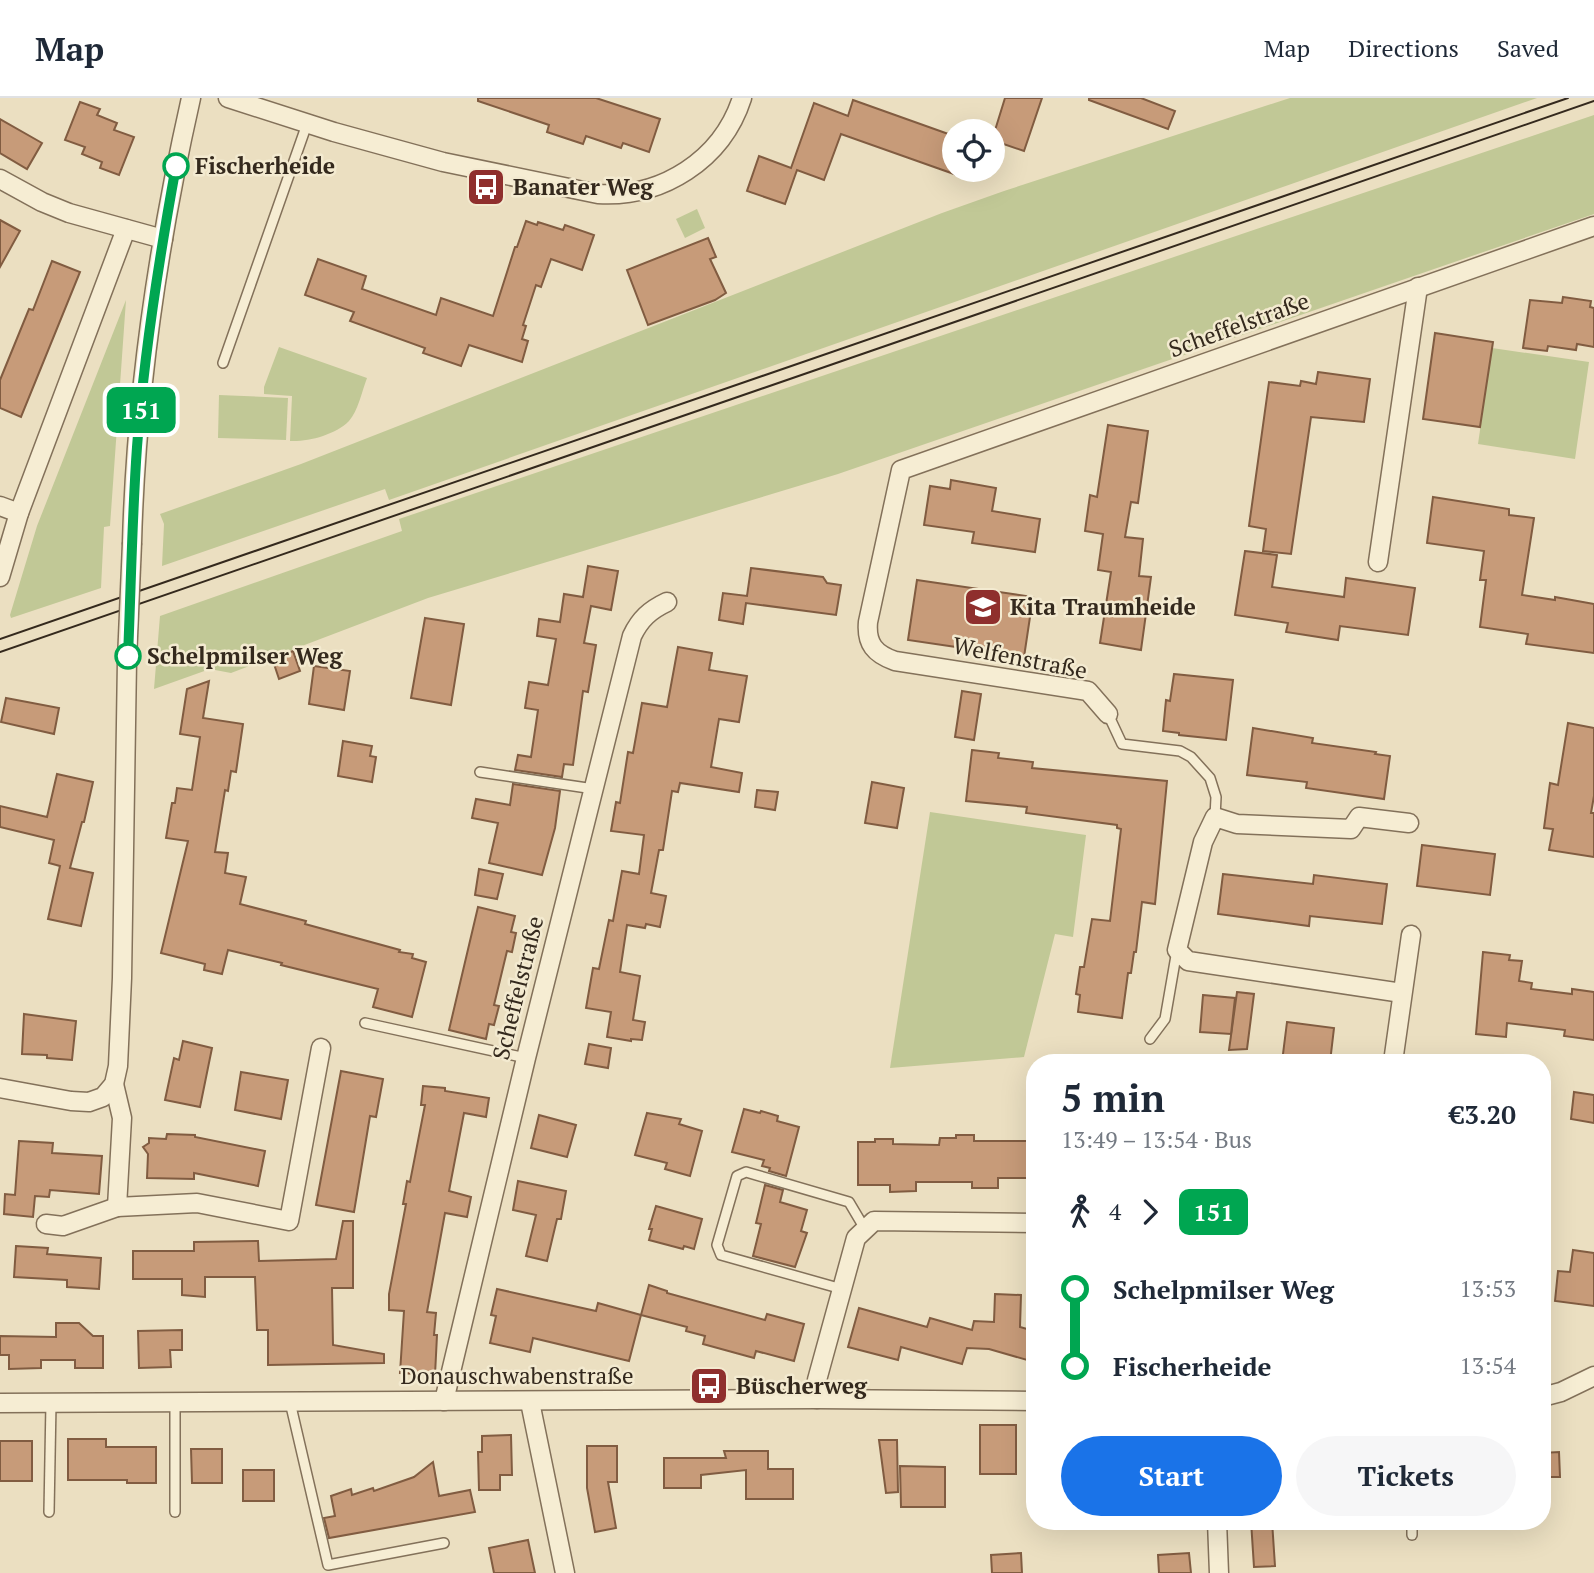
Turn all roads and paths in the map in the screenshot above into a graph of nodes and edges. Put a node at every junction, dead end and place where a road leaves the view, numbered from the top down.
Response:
1 (191, 98) edge
2 (228, 98) edge
3 (742, 98) edge
4 (307, 124) junction
5 (0, 179) edge
6 (1594, 226) edge
7 (126, 229) junction
8 (163, 239) junction
9 (1418, 287) junction
10 (223, 363) dead end
11 (0, 506) edge
12 (19, 513) junction
13 (1378, 562) dead end
14 (0, 577) edge
15 (667, 602) dead end
16 (872, 648) joint
17 (1108, 714) joint
18 (480, 772) dead end
19 (594, 789) junction
20 (1215, 817) junction
21 (1409, 823) dead end
22 (1411, 935) dead end
23 (1177, 950) junction
24 (1402, 993) junction
25 (365, 1023) dead end
26 (1150, 1039) dead end
27 (321, 1048) dead end
28 (1395, 1054) edge
29 (526, 1058) junction
30 (114, 1084) junction
31 (0, 1088) edge
32 (117, 1207) junction
33 (1026, 1223) edge
34 (46, 1224) dead end
35 (865, 1230) junction
36 (842, 1289) junction
37 (1594, 1376) edge
38 (1551, 1395) edge
39 (817, 1399) junction
40 (444, 1401) junction
41 (1026, 1401) edge
42 (175, 1402) junction
43 (290, 1402) junction
44 (530, 1402) junction
45 (0, 1403) edge
46 (51, 1403) junction
47 (49, 1511) dead end
48 (174, 1513) dead end
49 (1217, 1530) edge
50 (1412, 1530) edge
51 (1412, 1535) dead end
52 (443, 1542) dead end
53 (565, 1573) edge
54 (1219, 1573) edge

1 - 8 street
2 - 4 street
3 - 4 street
4 - 10 lane
5 - 7 street
6 - 9 street, Scheffelstraße
7 - 8 street
7 - 12 street
8 - 30 street, bridge
9 - 13 street
9 - 16 street, Scheffelstraße
11 - 12 street
12 - 14 street
15 - 19 street, Scheffelstraße
16 - 17 street, Welfenstraße
17 - 20 lane, Welfenstraße
18 - 19 lane
19 - 29 street, Scheffelstraße
20 - 21 street
20 - 23 street, Welfenstraße
22 - 24 street
23 - 24 street
23 - 26 lane
24 - 28 street
25 - 29 lane
27 - 32 street
29 - 40 street, Scheffelstraße
30 - 31 street
30 - 32 street
32 - 34 street
33 - 35 street
35 - 36 street
35 - 36 lane
36 - 39 street
37 - 38 street
39 - 41 street, Donauschwabenstraße
39 - 44 street, Donauschwabenstraße
40 - 43 street, Donauschwabenstraße
40 - 44 street, Donauschwabenstraße
42 - 43 street, Donauschwabenstraße
42 - 46 street, Donauschwabenstraße
42 - 48 lane
43 - 52 lane
44 - 53 street
45 - 46 street, Donauschwabenstraße
46 - 47 lane
49 - 54 street
50 - 51 lane

